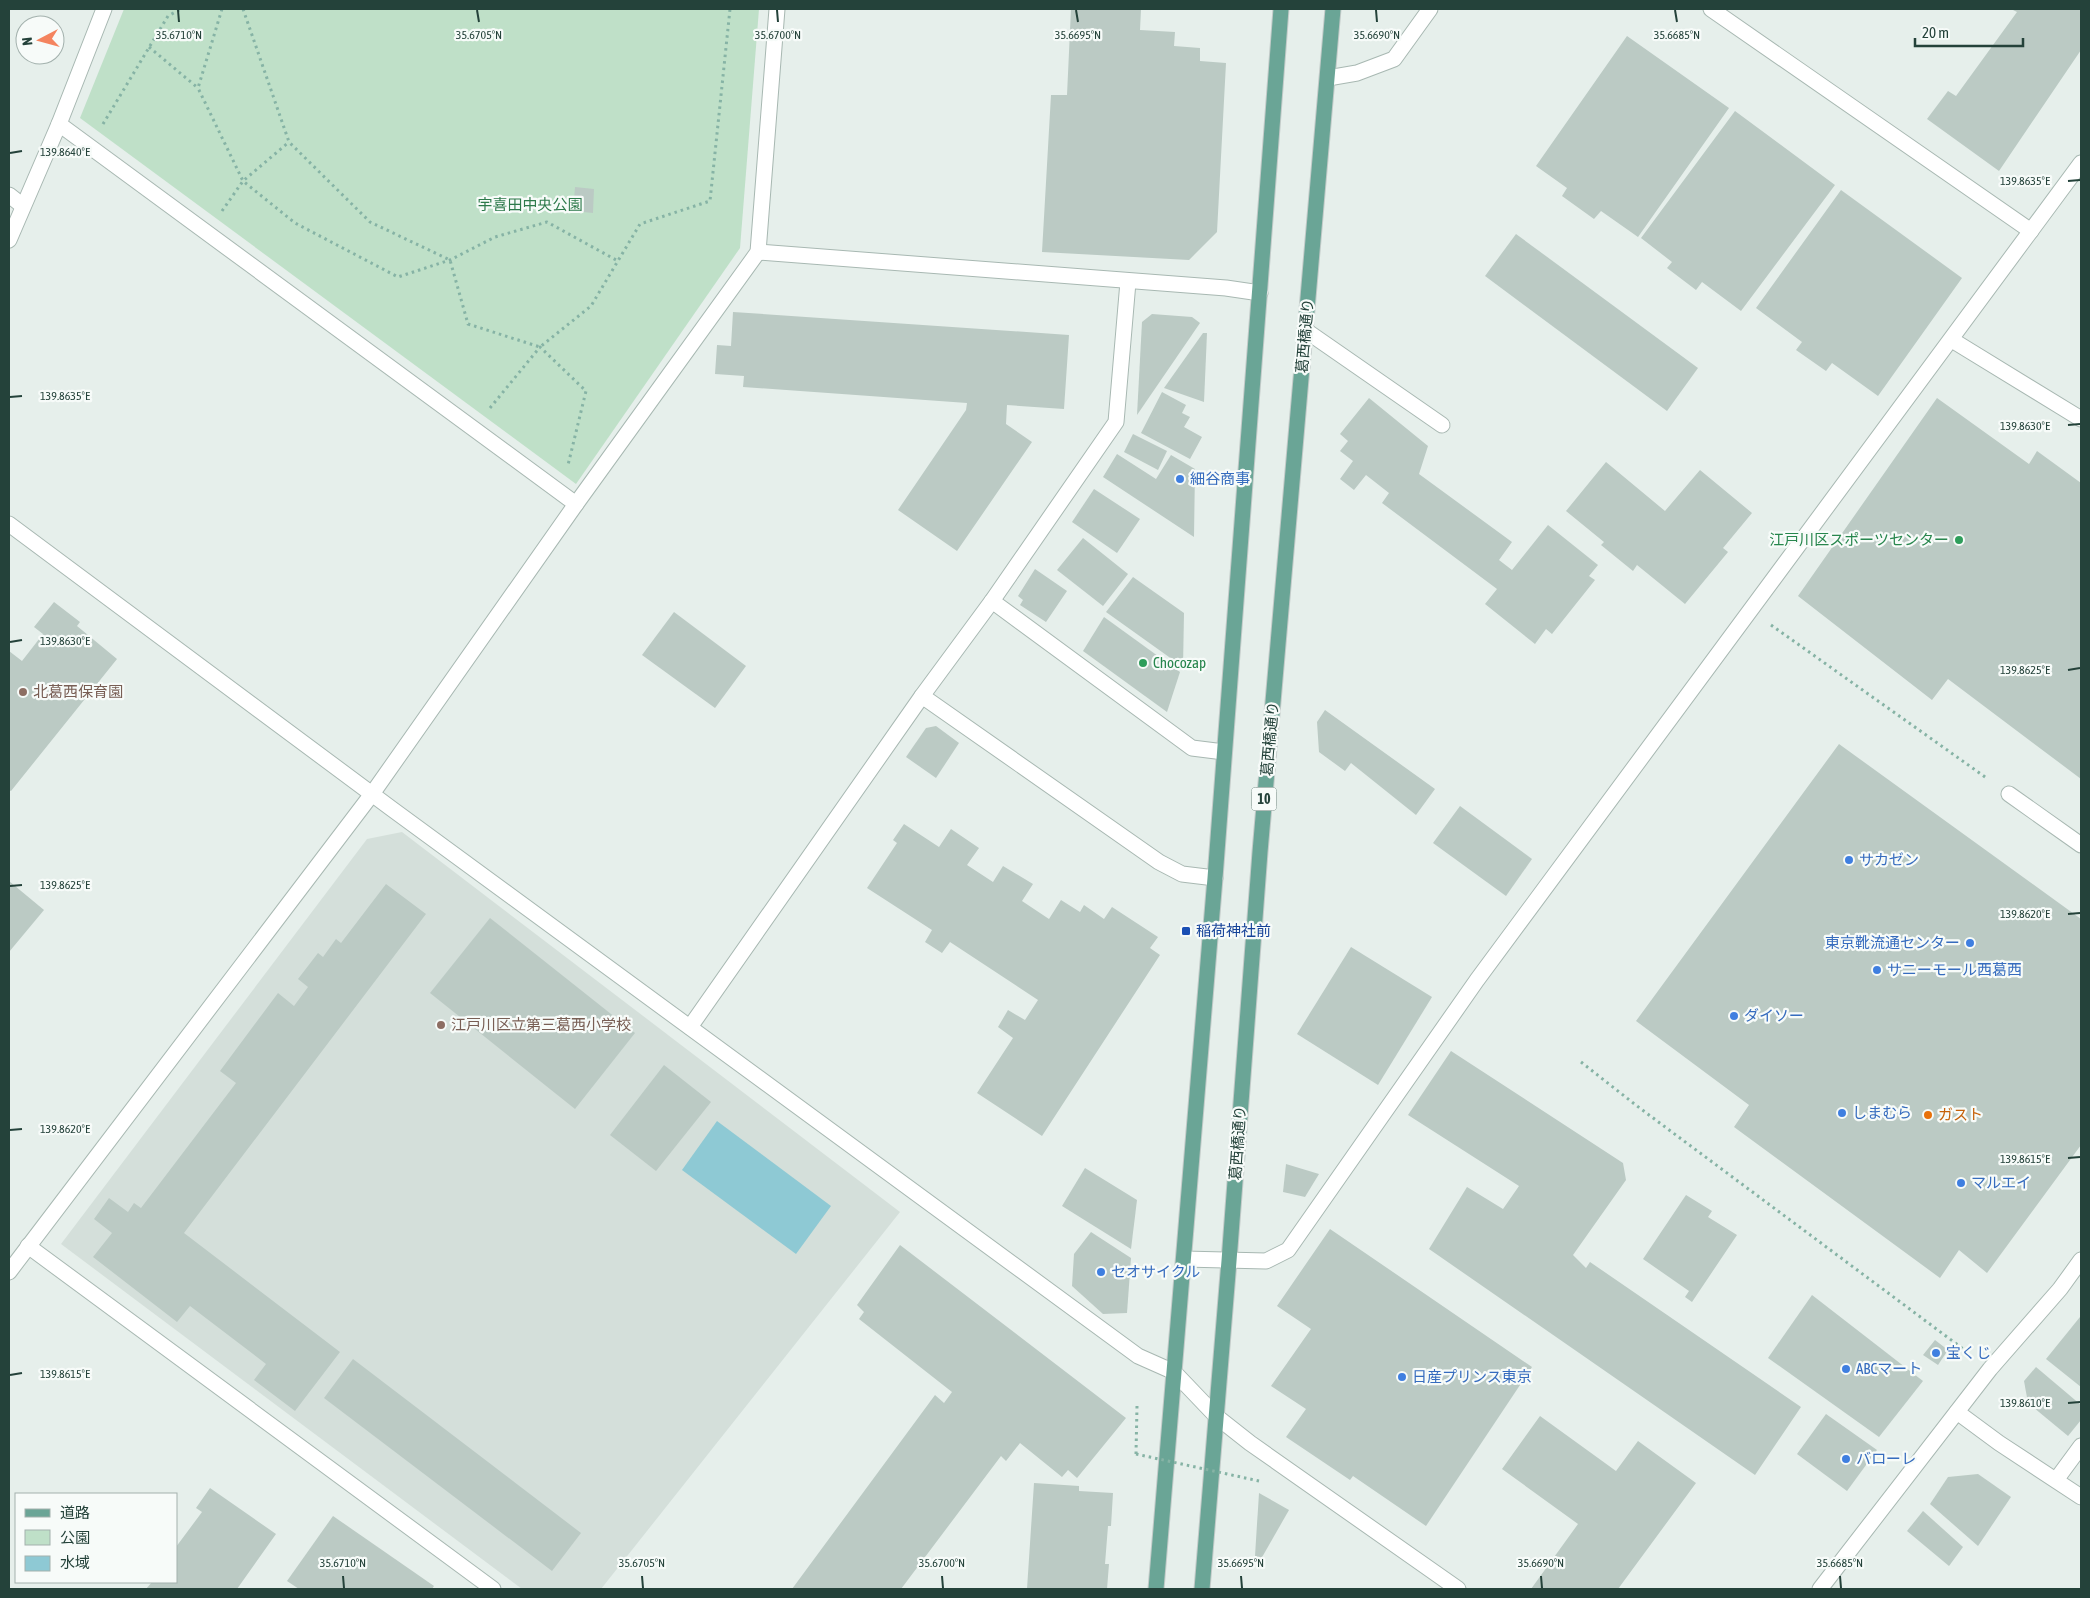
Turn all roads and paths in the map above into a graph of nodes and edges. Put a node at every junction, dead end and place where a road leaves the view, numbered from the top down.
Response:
1 (104, 9) edge
2 (181, 9) edge
3 (222, 9) edge
4 (243, 9) edge
5 (730, 9) edge
6 (777, 9) edge
7 (1281, 9) edge
8 (1333, 9) edge
9 (1430, 9) edge
10 (1711, 9) edge
11 (149, 47) junction
12 (1328, 78) junction
13 (198, 88) junction
14 (59, 124) junction
15 (289, 142) junction
16 (90, 146) junction
17 (2081, 163) edge
18 (243, 180) junction
19 (9, 195) edge
20 (23, 206) junction
21 (2030, 231) junction
22 (207, 232) junction
23 (9, 240) edge
24 (758, 252) junction
25 (450, 260) junction
26 (618, 261) junction
27 (1128, 282) junction
28 (1260, 293) junction
29 (1305, 330) junction
30 (1952, 340) junction
31 (540, 347) junction
32 (2081, 419) edge
33 (1442, 424) dead end
34 (474, 428) junction
35 (567, 468) dead end
36 (576, 504) junction
37 (9, 524) edge
38 (992, 601) junction
39 (1751, 612) junction
40 (922, 696) junction
41 (1224, 752) junction
42 (372, 794) junction
43 (2009, 794) joint
44 (2081, 845) edge
45 (1215, 878) junction
46 (690, 1027) junction
47 (1581, 1062) dead end
48 (28, 1246) junction
49 (1184, 1259) junction
50 (2081, 1260) edge
51 (1230, 1261) junction
52 (9, 1272) edge
53 (1966, 1351) dead end
54 (1174, 1372) junction
55 (1137, 1406) dead end
56 (1957, 1412) junction
57 (1217, 1417) junction
58 (2081, 1446) edge
59 (1259, 1480) dead end
60 (2056, 1480) junction
61 (2081, 1496) edge
62 (493, 1589) edge
63 (1156, 1589) edge
64 (1202, 1589) edge
65 (1458, 1589) edge
66 (1820, 1589) edge

1 - 14 street
2 - 11 path
3 - 13 path
4 - 15 path
5 - 26 path
6 - 24 street
7 - 28 main road
8 - 12 main road, 葛西橋通り / 10
9 - 12 street
10 - 21 street
11 - 13 path
11 - 16 path
12 - 29 main road, 葛西橋通り / 10
13 - 18 path
14 - 16 street
14 - 20 street
15 - 18 path
15 - 25 path
16 - 22 street
17 - 21 street
18 - 22 path
18 - 25 path
19 - 20 street
20 - 23 street
21 - 30 street
22 - 34 street
24 - 27 street
24 - 36 street
25 - 26 path
25 - 31 path
26 - 31 path
27 - 28 street
27 - 38 street
28 - 41 main road
29 - 33 street
29 - 51 main road, 葛西橋通り / 10
30 - 32 street
30 - 39 street
31 - 34 path
31 - 35 path
34 - 36 street
36 - 42 street
37 - 42 street
38 - 40 street
38 - 41 street
39 - 43 path
39 - 51 street
40 - 45 street
40 - 46 street
41 - 45 main road
42 - 46 street
42 - 48 street
43 - 44 street
45 - 49 main road
46 - 54 street
47 - 53 path
48 - 52 street
48 - 62 street
49 - 51 street
49 - 54 main road
50 - 56 street
51 - 57 main road, 葛西橋通り / 10
54 - 57 street
54 - 63 main road
55 - 59 path, bridge
56 - 60 street
56 - 66 street
57 - 64 main road, 葛西橋通り / 10
57 - 65 street
58 - 60 street
60 - 61 street

